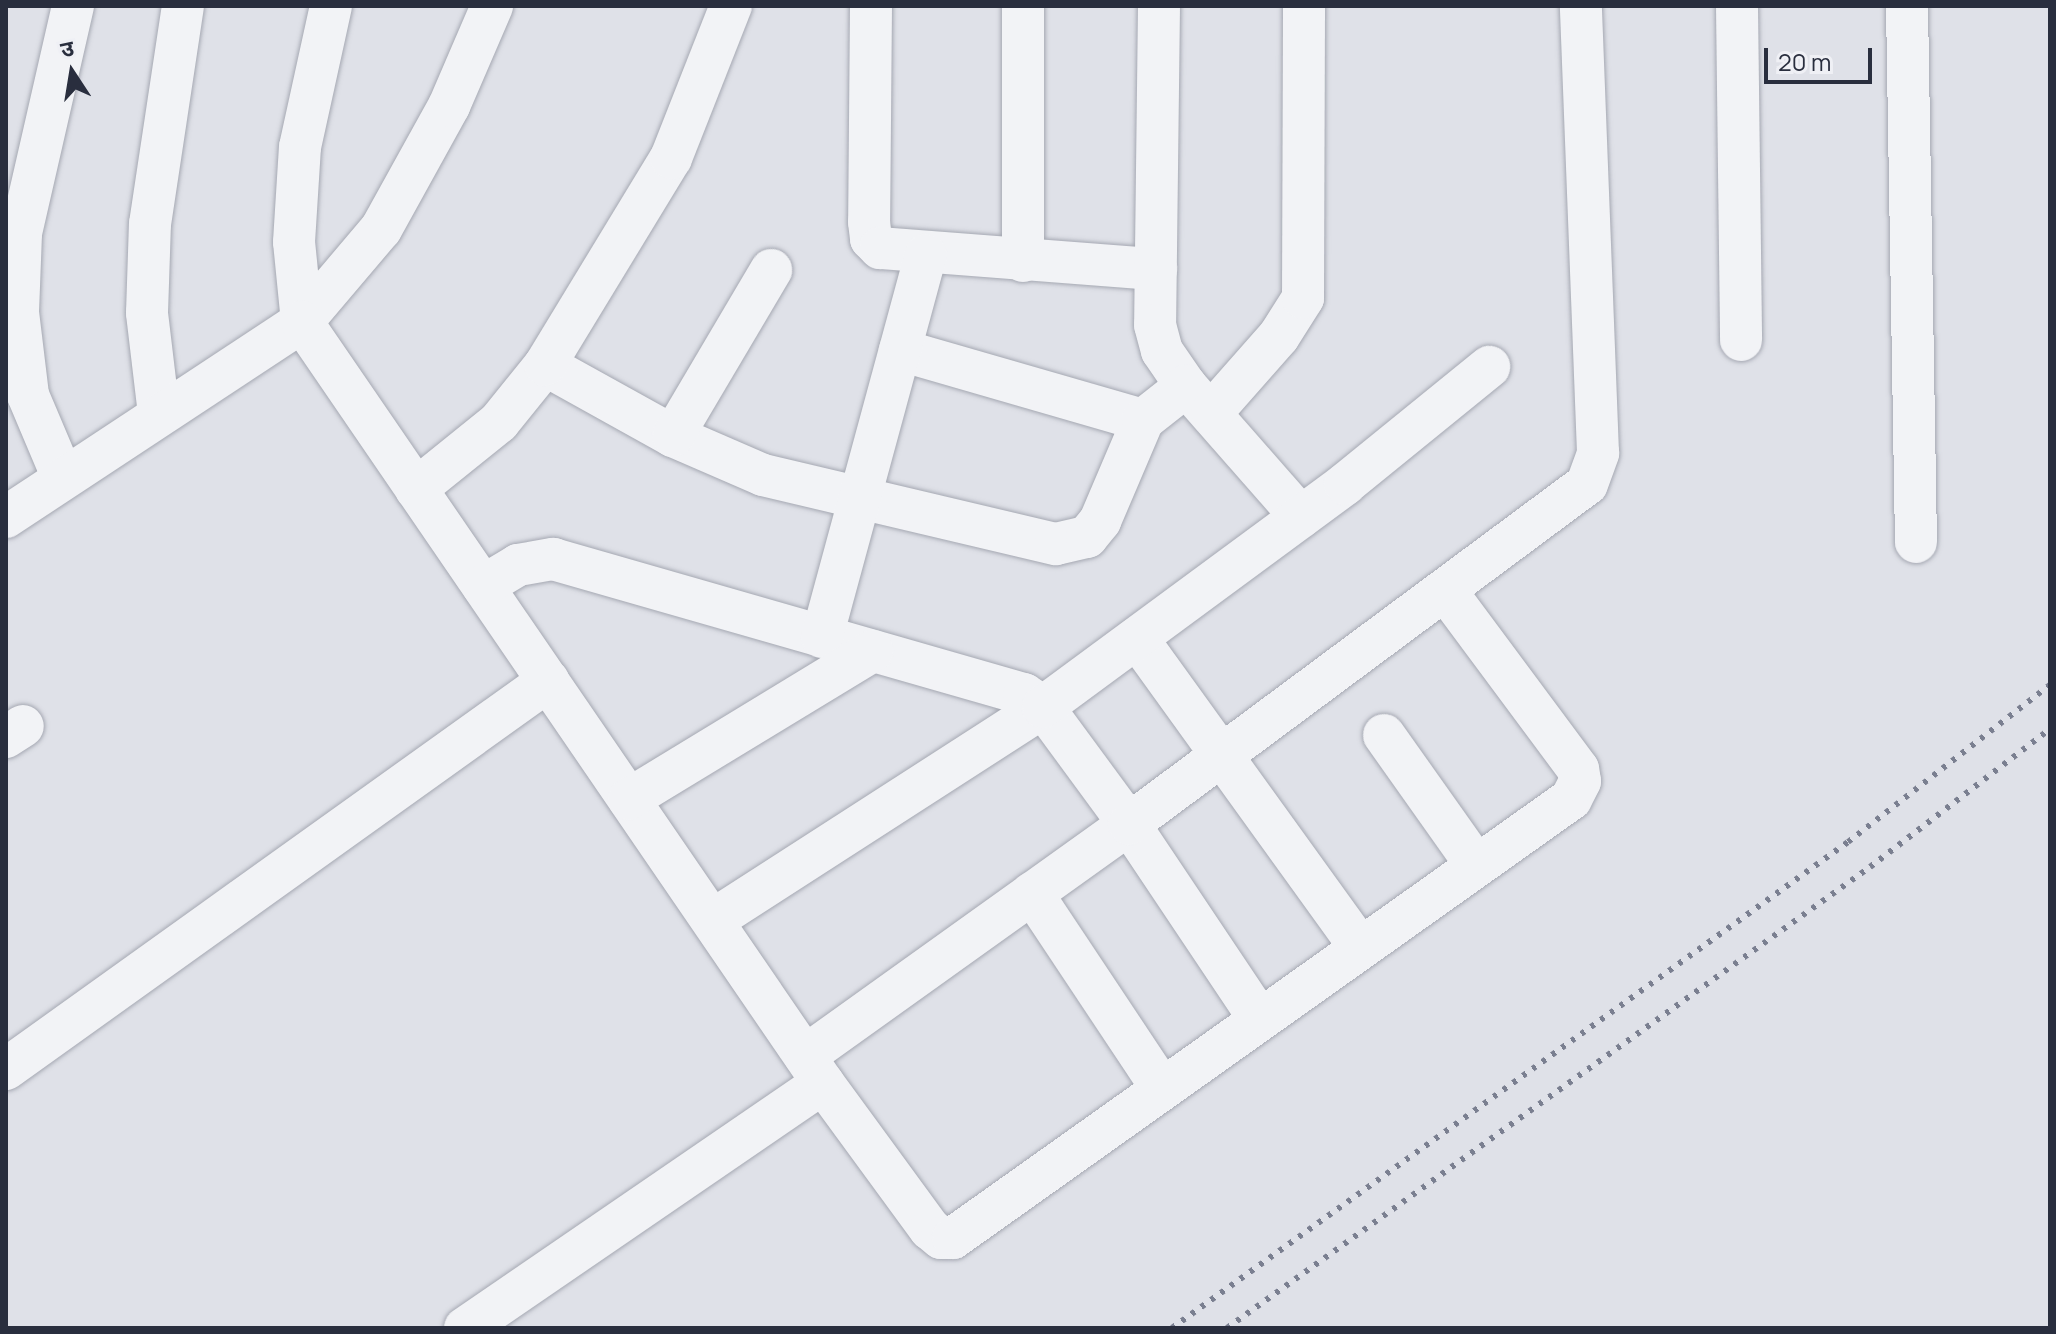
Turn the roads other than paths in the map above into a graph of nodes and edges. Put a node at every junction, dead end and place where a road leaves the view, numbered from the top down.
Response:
1 (73, 6) edge
2 (183, 6) edge
3 (331, 6) edge
4 (492, 6) edge
5 (731, 6) edge
6 (871, 6) edge
7 (1023, 6) edge
8 (1159, 6) edge
9 (1304, 6) edge
10 (1581, 6) edge
11 (1737, 6) edge
12 (1907, 6) edge
13 (926, 255) junction
14 (1023, 261) junction
15 (1156, 269) junction
16 (771, 270) dead end
17 (12, 311) edge
18 (302, 322) junction
19 (1741, 340) dead end
20 (900, 350) junction
21 (545, 365) junction
22 (1489, 367) dead end
23 (1199, 399) junction
24 (159, 414) junction
25 (1143, 420) junction
26 (673, 436) junction
27 (63, 478) junction
28 (416, 489) junction
29 (859, 497) junction
30 (6, 517) edge
31 (1301, 517) junction
32 (1916, 542) dead end
33 (483, 586) junction
34 (1445, 590) junction
35 (822, 637) junction
36 (1137, 638) junction
37 (872, 651) junction
38 (548, 681) junction
39 (1043, 707) junction
40 (1384, 735) dead end
41 (1224, 753) junction
42 (629, 799) junction
43 (1129, 824) junction
44 (1476, 865) junction
45 (1032, 893) junction
46 (713, 920) junction
47 (1360, 947) junction
48 (1259, 1018) junction
49 (6, 1069) edge
50 (814, 1069) junction
51 (1162, 1089) junction
52 (465, 1328) edge

1 - 17 street
2 - 24 street
3 - 18 street
4 - 18 street
5 - 21 street
6 - 13 street
7 - 14 street
8 - 15 street
9 - 23 street
10 - 34 street
11 - 19 street
12 - 32 street
13 - 14 street
13 - 20 street
14 - 15 street
15 - 23 street
16 - 26 street
17 - 27 street
18 - 24 street
18 - 28 street
20 - 25 street
20 - 29 street
21 - 26 street
21 - 28 street
22 - 31 street
23 - 25 street
23 - 31 street
24 - 27 street
25 - 29 street
26 - 29 street
27 - 30 street
28 - 33 street
29 - 35 street
31 - 36 street
33 - 35 street
33 - 38 street
34 - 41 street
34 - 44 street
35 - 37 street
36 - 39 street
36 - 41 street
37 - 39 street
37 - 42 street
38 - 42 street
38 - 49 street
39 - 43 street
39 - 46 street
40 - 44 street
41 - 43 street
41 - 47 street
42 - 46 street
43 - 45 street
43 - 48 street
44 - 47 street
45 - 50 street
45 - 51 street
46 - 50 street
47 - 48 street
48 - 51 street
50 - 51 street
50 - 52 street

